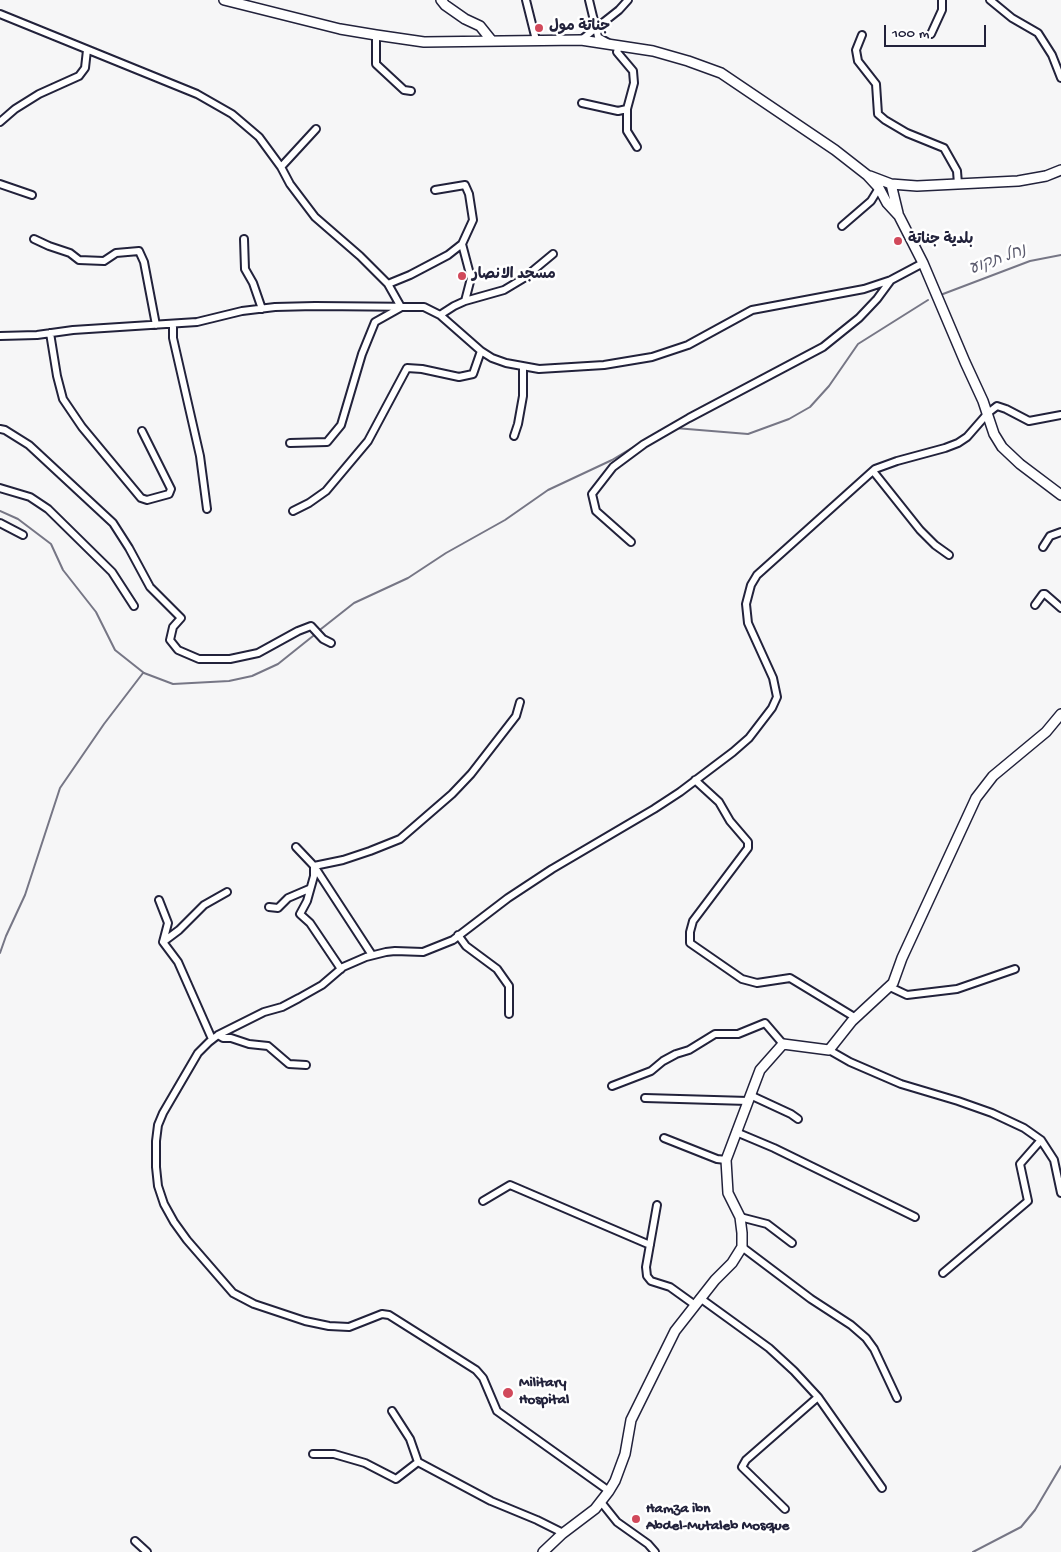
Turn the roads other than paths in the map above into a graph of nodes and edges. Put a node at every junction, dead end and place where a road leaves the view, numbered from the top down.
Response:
1 (224, 0) edge
2 (441, 0) edge
3 (526, 0) edge
4 (589, 0) edge
5 (628, 0) edge
6 (942, 0) edge
7 (990, 0) edge
8 (0, 14) edge
9 (602, 24) junction
10 (596, 29) junction
11 (931, 34) dead end
12 (376, 35) junction
13 (862, 35) dead end
14 (536, 40) junction
15 (582, 40) junction
16 (492, 41) junction
17 (615, 45) junction
18 (87, 50) junction
19 (1061, 78) edge
20 (411, 92) dead end
21 (582, 103) dead end
22 (627, 109) junction
23 (0, 122) edge
24 (316, 129) dead end
25 (637, 147) dead end
26 (281, 167) junction
27 (1061, 170) edge
28 (867, 175) junction
29 (0, 184) edge
30 (891, 184) junction
31 (958, 184) junction
32 (917, 186) junction
33 (879, 188) junction
34 (435, 190) dead end
35 (32, 195) dead end
36 (891, 200) junction
37 (842, 226) dead end
38 (34, 239) dead end
39 (244, 239) dead end
40 (462, 244) junction
41 (553, 254) dead end
42 (923, 263) junction
43 (891, 280) junction
44 (388, 284) junction
45 (465, 301) junction
46 (402, 307) junction
47 (262, 309) junction
48 (440, 315) junction
49 (173, 324) junction
50 (156, 325) junction
51 (50, 333) junction
52 (0, 336) edge
53 (480, 351) junction
54 (523, 367) junction
55 (988, 413) junction
56 (1061, 415) edge
57 (0, 429) edge
58 (142, 431) dead end
59 (514, 436) dead end
60 (290, 443) dead end
61 (873, 471) junction
62 (0, 488) edge
63 (1061, 494) edge
64 (207, 509) dead end
65 (293, 511) dead end
66 (0, 523) edge
67 (1061, 532) edge
68 (23, 535) dead end
69 (630, 542) dead end
70 (1043, 547) dead end
71 (949, 555) dead end
72 (1035, 605) dead end
73 (134, 606) dead end
74 (1061, 608) edge
75 (331, 643) dead end
76 (520, 702) dead end
77 (1061, 714) edge
78 (695, 780) junction
79 (296, 847) dead end
80 (314, 866) junction
81 (309, 890) junction
82 (227, 892) dead end
83 (159, 900) dead end
84 (269, 907) dead end
85 (458, 936) junction
86 (163, 942) junction
87 (372, 955) junction
88 (341, 969) junction
89 (1014, 969) dead end
90 (890, 987) junction
91 (508, 1014) dead end
92 (856, 1018) junction
93 (218, 1035) junction
94 (212, 1040) junction
95 (783, 1044) junction
96 (829, 1050) junction
97 (306, 1065) dead end
98 (612, 1086) dead end
99 (645, 1098) dead end
100 (749, 1098) junction
101 (798, 1119) dead end
102 (736, 1132) junction
103 (664, 1138) dead end
104 (1041, 1140) junction
105 (726, 1160) junction
106 (1061, 1193) edge
107 (483, 1201) dead end
108 (657, 1204) dead end
109 (740, 1217) junction
110 (915, 1217) dead end
111 (792, 1243) dead end
112 (650, 1245) junction
113 (742, 1247) junction
114 (943, 1273) dead end
115 (697, 1301) junction
116 (818, 1397) junction
117 (897, 1398) dead end
118 (392, 1411) dead end
119 (313, 1454) dead end
120 (418, 1462) junction
121 (882, 1488) dead end
122 (610, 1491) junction
123 (601, 1502) junction
124 (785, 1510) dead end
125 (564, 1533) junction
126 (135, 1541) dead end
127 (147, 1552) edge
128 (543, 1552) edge
129 (656, 1552) edge

1 - 12 street
2 - 16 street
3 - 14 street
4 - 10 street
5 - 9 street
6 - 11 street
7 - 19 street
8 - 18 street
9 - 10 street
9 - 17 street
10 - 15 street
12 - 16 street
12 - 20 street
13 - 31 street
14 - 15 street
14 - 16 street
15 - 17 street
17 - 22 street
17 - 28 street
18 - 23 street
18 - 26 street
21 - 22 street
22 - 25 street
24 - 26 street
26 - 44 street
27 - 31 street
28 - 30 street
28 - 33 street
29 - 35 street
30 - 32 street
30 - 33 street
30 - 36 street
31 - 32 street
32 - 36 street
33 - 36 street
33 - 37 street
34 - 40 street
36 - 42 street
38 - 50 street
39 - 47 street
40 - 44 street
40 - 45 street
41 - 45 street
42 - 43 street
42 - 55 street
43 - 54 street
43 - 69 street
44 - 46 street
45 - 48 street
46 - 47 street
46 - 48 street
46 - 60 street
47 - 49 street
48 - 53 street
49 - 50 street
49 - 64 street
50 - 51 street
51 - 52 street
51 - 58 street
53 - 54 street
53 - 65 street
54 - 59 street
55 - 56 street
55 - 61 street
55 - 63 street
57 - 75 street
61 - 71 street
61 - 78 street
62 - 73 street
66 - 68 street
67 - 70 street
72 - 74 street
76 - 80 street
77 - 90 street
78 - 85 street
78 - 92 street
79 - 80 street
80 - 81 street
80 - 87 street
81 - 84 street
81 - 88 street
82 - 86 street
83 - 86 street
85 - 87 street
85 - 91 street
86 - 94 street
87 - 88 street
88 - 93 street
89 - 90 street
90 - 92 street
92 - 96 street
93 - 94 street
93 - 97 street
94 - 122 street
95 - 96 street
95 - 98 street
95 - 100 street
96 - 104 street
99 - 100 street
100 - 101 street
100 - 102 street
102 - 105 street
102 - 110 street
103 - 105 street
104 - 106 street
104 - 114 street
105 - 109 street
107 - 112 street
108 - 112 street
109 - 111 street
109 - 113 street
112 - 115 street
113 - 115 street
113 - 117 street
115 - 116 street
115 - 122 street
116 - 121 street
116 - 124 street
118 - 120 street
119 - 120 street
120 - 125 street
122 - 123 street
123 - 125 street
123 - 129 street
125 - 128 street
126 - 127 street

